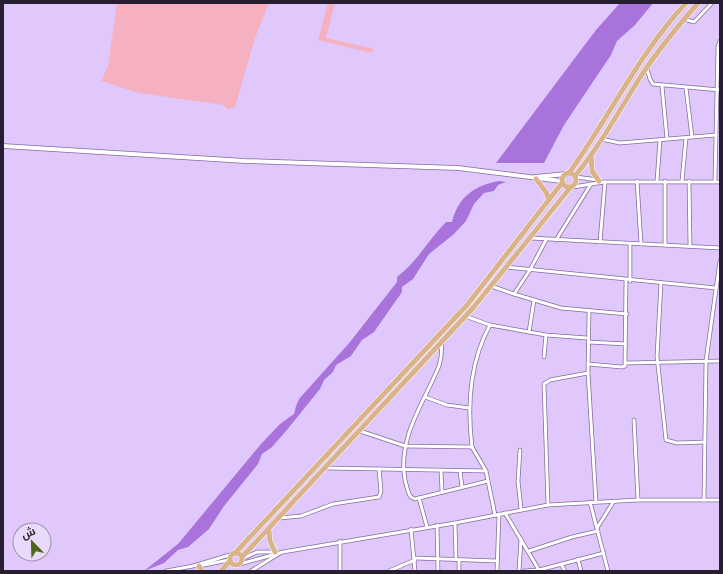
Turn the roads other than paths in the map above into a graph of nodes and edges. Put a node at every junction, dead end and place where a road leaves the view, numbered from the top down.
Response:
1 (686, 3) edge
2 (698, 3) edge
3 (712, 3) edge
4 (684, 19) junction
5 (720, 41) edge
6 (647, 68) junction
7 (662, 86) junction
8 (686, 88) junction
9 (719, 90) edge
10 (716, 135) junction
11 (692, 137) junction
12 (686, 138) junction
13 (667, 139) junction
14 (601, 140) junction
15 (660, 140) junction
16 (3, 146) edge
17 (591, 156) junction
18 (567, 173) junction
19 (575, 177) junction
20 (534, 178) junction
21 (603, 181) junction
22 (637, 181) junction
23 (657, 181) junction
24 (666, 181) junction
25 (682, 181) junction
26 (562, 182) junction
27 (689, 182) junction
28 (715, 182) junction
29 (720, 182) edge
30 (591, 184) junction
31 (571, 187) junction
32 (549, 200) junction
33 (529, 238) junction
34 (546, 240) junction
35 (556, 240) junction
36 (600, 242) junction
37 (630, 244) junction
38 (641, 244) junction
39 (665, 245) junction
40 (690, 246) junction
41 (720, 248) edge
42 (720, 261) edge
43 (506, 267) junction
44 (530, 270) junction
45 (628, 280) junction
46 (718, 282) edge
47 (661, 283) junction
48 (491, 286) junction
49 (716, 288) junction
50 (514, 294) junction
51 (534, 300) junction
52 (589, 312) junction
53 (626, 314) junction
54 (465, 316) junction
55 (490, 325) junction
56 (529, 332) junction
57 (546, 335) junction
58 (587, 340) junction
59 (442, 342) junction
60 (626, 344) junction
61 (544, 357) dead end
62 (706, 361) junction
63 (720, 361) edge
64 (658, 362) junction
65 (626, 363) junction
66 (588, 364) junction
67 (588, 373) junction
68 (425, 397) junction
69 (469, 408) junction
70 (634, 420) dead end
71 (360, 431) junction
72 (705, 442) junction
73 (405, 446) junction
74 (472, 447) junction
75 (520, 450) dead end
76 (327, 468) junction
77 (380, 469) junction
78 (403, 470) junction
79 (441, 471) junction
80 (460, 471) junction
81 (486, 471) junction
82 (488, 481) junction
83 (462, 487) junction
84 (442, 491) junction
85 (419, 498) junction
86 (638, 500) junction
87 (704, 500) junction
88 (720, 500) edge
89 (614, 501) junction
90 (590, 502) junction
91 (596, 502) junction
92 (548, 505) junction
93 (521, 509) junction
94 (505, 513) junction
95 (497, 514) junction
96 (280, 518) junction
97 (455, 523) junction
98 (437, 526) junction
99 (427, 527) junction
100 (411, 529) junction
101 (598, 529) junction
102 (269, 530) junction
103 (521, 539) junction
104 (340, 541) junction
105 (529, 551) junction
106 (276, 552) junction
107 (283, 552) junction
108 (604, 553) junction
109 (234, 554) junction
110 (437, 558) junction
111 (415, 559) junction
112 (578, 559) junction
113 (457, 560) junction
114 (230, 561) junction
115 (241, 561) junction
116 (498, 562) junction
117 (561, 564) junction
118 (196, 566) junction
119 (539, 570) edge
120 (166, 571) edge
121 (202, 571) edge
122 (221, 571) edge
123 (231, 571) edge
124 (251, 571) edge
125 (340, 571) edge
126 (389, 571) edge
127 (416, 571) edge
128 (438, 571) edge
129 (459, 571) edge
130 (497, 571) edge
131 (520, 571) edge
132 (524, 571) edge
133 (565, 571) edge
134 (582, 571) edge
135 (608, 571) edge

1 - 18 main road
2 - 4 main road
3 - 4 street
4 - 6 main road
5 - 9 street
6 - 7 street
6 - 14 main road
7 - 8 street
7 - 13 street
8 - 9 street
8 - 11 street
9 - 10 street
10 - 11 street
10 - 28 street
11 - 12 street
12 - 13 street
12 - 25 street
13 - 15 street
14 - 15 street
14 - 17 main road
15 - 23 street
16 - 20 street
17 - 19 main road
17 - 21 main road
18 - 19 main road
18 - 20 street
18 - 26 main road
19 - 21 street
19 - 31 main road
20 - 26 street
20 - 32 main road
21 - 22 street
21 - 30 street
21 - 36 street
22 - 23 street
22 - 38 street
23 - 24 street
24 - 25 street
24 - 39 street
25 - 27 street
26 - 31 main road
26 - 32 main road
27 - 28 street
27 - 40 street
28 - 29 street
30 - 31 street
30 - 35 street
31 - 33 main road
32 - 109 main road
33 - 34 street
33 - 43 main road
34 - 35 street
34 - 44 street
35 - 36 street
36 - 37 street
37 - 38 street
37 - 45 street
38 - 39 street
39 - 40 street
40 - 41 street
42 - 46 street
43 - 44 street
43 - 48 main road
44 - 45 street
44 - 50 street
45 - 47 street
45 - 53 street
46 - 49 street
47 - 49 street
47 - 64 street
48 - 50 street
48 - 54 main road
49 - 62 street
50 - 51 street
51 - 52 street
51 - 56 street
52 - 53 street
52 - 58 street
53 - 60 street
54 - 55 street
54 - 59 main road
55 - 56 street
55 - 69 street
56 - 57 street
57 - 58 street
57 - 61 street
58 - 60 street
58 - 66 street
59 - 68 street
59 - 71 main road
60 - 65 street
62 - 63 street
62 - 64 street
62 - 72 street
64 - 65 street
64 - 72 street
65 - 66 street
66 - 67 street
67 - 91 street
67 - 92 street
68 - 69 street
68 - 73 street
69 - 74 street
70 - 86 street
71 - 73 street
71 - 76 main road
72 - 87 street
73 - 74 street
73 - 78 street
74 - 81 street
75 - 93 street
76 - 77 street
76 - 96 main road
77 - 78 street
77 - 96 street
78 - 79 street
78 - 85 street
79 - 80 street
79 - 84 street
80 - 81 street
80 - 83 street
81 - 82 street
82 - 83 street
82 - 95 street
83 - 84 street
84 - 85 street
85 - 99 street
86 - 87 street
86 - 89 street
87 - 88 street
89 - 91 street
89 - 101 street
90 - 91 street
90 - 92 street
90 - 101 street
92 - 93 street
93 - 94 street
94 - 95 street
94 - 103 street
95 - 97 street
95 - 116 street
96 - 102 main road
97 - 98 street
97 - 113 street
98 - 99 street
98 - 110 street
99 - 100 street
100 - 104 street
100 - 111 street
101 - 105 street
101 - 108 street
102 - 106 main road
102 - 115 main road
103 - 105 street
103 - 131 street
104 - 107 street
104 - 125 street
105 - 119 street
106 - 107 street
106 - 115 street
106 - 115 street
107 - 124 street
108 - 112 street
108 - 135 street
109 - 114 main road
109 - 115 main road
109 - 118 street
110 - 111 street
110 - 113 street
110 - 128 street
111 - 126 street
111 - 127 street
112 - 117 street
112 - 134 street
113 - 116 street
113 - 129 street
114 - 115 main road
114 - 118 street
114 - 122 main road
115 - 123 main road
116 - 130 street
117 - 119 street
117 - 133 street
118 - 120 street
118 - 121 main road
119 - 132 street

